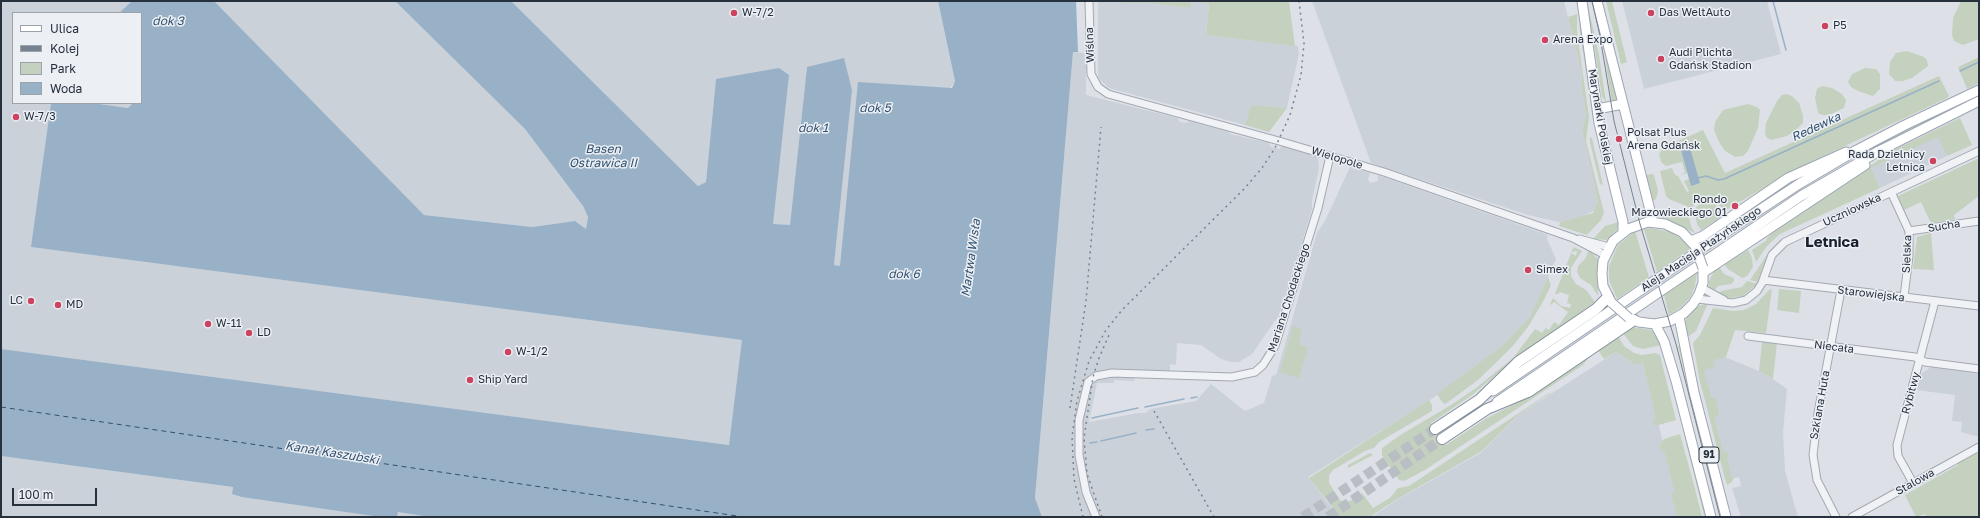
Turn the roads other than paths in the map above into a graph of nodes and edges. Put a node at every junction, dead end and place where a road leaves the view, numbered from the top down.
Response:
1 (1089, 1) edge
2 (1582, 1) edge
3 (1597, 1) edge
4 (1098, 87) joint
5 (1979, 90) edge
6 (1976, 103) edge
7 (1623, 104) junction
8 (1598, 110) junction
9 (1900, 140) junction
10 (1855, 151) junction
11 (1979, 151) edge
12 (1330, 156) junction
13 (1891, 192) junction
14 (1979, 221) edge
15 (1652, 222) junction
16 (1909, 231) junction
17 (1623, 232) junction
18 (1573, 238) junction
19 (1693, 243) junction
20 (1609, 246) junction
21 (1605, 255) junction
22 (1704, 270) junction
23 (1763, 280) junction
24 (1702, 288) junction
25 (1841, 290) junction
26 (1904, 297) junction
27 (1696, 299) junction
28 (1610, 300) junction
29 (1935, 301) junction
30 (1729, 303) junction
31 (1979, 306) edge
32 (1679, 317) junction
33 (1632, 319) junction
34 (1655, 324) junction
35 (1748, 336) dead end
36 (1831, 346) junction
37 (1920, 360) junction
38 (1979, 369) edge
39 (1479, 400) junction
40 (1487, 409) junction
41 (1435, 429) tunnel mouth
42 (1442, 439) tunnel mouth
43 (1979, 447) edge
44 (1913, 483) junction
45 (1096, 517) edge
46 (1711, 517) edge
47 (1726, 517) edge
48 (1836, 517) edge
49 (1852, 517) edge

1 - 4 street, Wiślna
2 - 8 main road, Marynarki Polskiej
3 - 7 main road, Marynarki Polskiej
4 - 12 street, Wielopole
5 - 10 main road, Aleja Macieja Płażyńskiego
6 - 9 main road, Aleja Macieja Płażyńskiego
7 - 8 main road
7 - 15 main road, Marynarki Polskiej
8 - 17 main road, Marynarki Polskiej
9 - 22 main road
9 - 40 main road, Aleja Macieja Płażyńskiego
10 - 19 main road
10 - 39 main road, Aleja Macieja Płażyńskiego
11 - 13 street, Uczniowska
12 - 18 street, Wielopole
12 - 45 street, Mariana Chodackiego
13 - 16 street, Sielska
13 - 23 street, Uczniowska
14 - 16 street, Sucha
15 - 17 main road
15 - 19 main road
16 - 26 street, Sielska
17 - 20 main road
18 - 20 street, Wielopole
18 - 21 street, Wielopole
19 - 22 main road, bridge
20 - 21 main road
21 - 28 main road
22 - 24 main road
23 - 25 street, Starowiejska
23 - 30 street, Uczniowska
24 - 27 main road
24 - 30 street
25 - 26 street, Starowiejska
25 - 36 street, Szklana Huta
26 - 29 street, Starowiejska
27 - 30 street, Uczniowska
27 - 32 main road
28 - 33 main road, bridge
28 - 39 highway
29 - 31 street, Starowiejska
29 - 37 street, Rybitwy
32 - 34 main road
32 - 47 main road, 91
33 - 34 main road
33 - 40 highway
34 - 46 main road, 91
35 - 36 street, Niecała
36 - 37 street, Niecała
36 - 48 street, Szklana Huta
37 - 38 street, Niecała
37 - 44 street, Rybitwy
39 - 41 highway, Aleja Macieja Płażyńskiego
40 - 42 highway, Aleja Macieja Płażyńskiego
43 - 44 street, Stalowa
44 - 49 street, Stalowa

